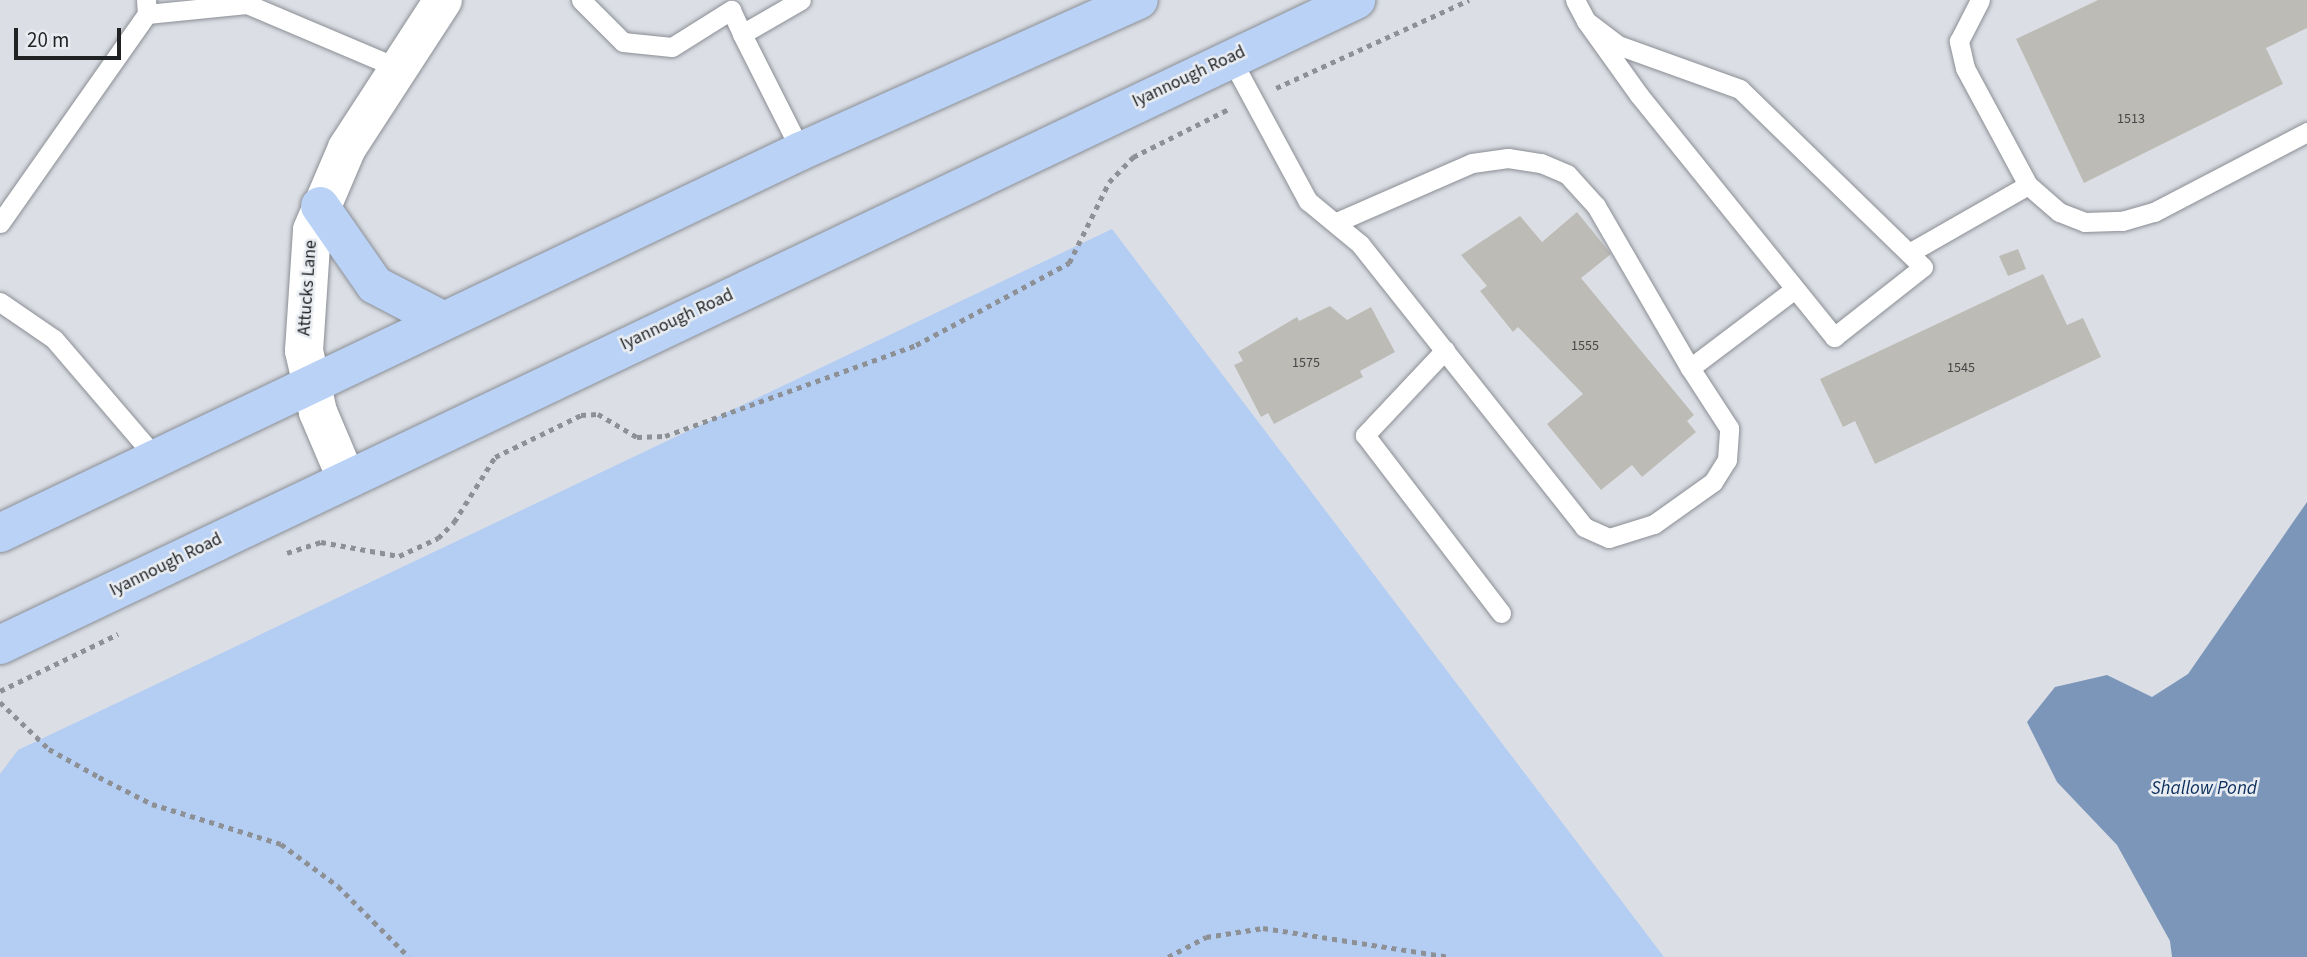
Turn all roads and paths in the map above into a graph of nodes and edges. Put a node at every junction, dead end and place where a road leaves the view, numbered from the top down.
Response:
1 (443, 0) edge
2 (581, 0) edge
3 (801, 0) edge
4 (1139, 0) edge
5 (1356, 0) edge
6 (1469, 0) edge
7 (1575, 0) edge
8 (1980, 0) edge
9 (726, 5) edge
10 (146, 7) edge
11 (1586, 20) junction
12 (742, 34) junction
13 (1230, 57) junction
14 (398, 68) junction
15 (1252, 99) junction
16 (2307, 132) edge
17 (801, 151) junction
18 (2028, 185) junction
19 (320, 206) junction
20 (1339, 221) junction
21 (0, 223) edge
22 (1909, 253) junction
23 (1795, 289) junction
24 (0, 302) edge
25 (442, 320) junction
26 (1445, 350) junction
27 (1690, 368) junction
28 (310, 385) junction
29 (156, 458) junction
30 (346, 478) junction
31 (0, 533) edge
32 (273, 559) dead end
33 (1501, 613) dead end
34 (124, 631) dead end
35 (0, 645) edge
36 (0, 691) edge
37 (0, 702) edge
38 (409, 957) edge
39 (1168, 957) edge
40 (1450, 957) edge

1 - 14 street, Attucks Lane
2 - 9 lane
3 - 12 lane
4 - 17 main road
5 - 13 main road, Iyannough Road
6 - 15 path
7 - 11 lane
8 - 18 lane
9 - 12 lane
10 - 14 lane
10 - 21 lane
11 - 22 lane
11 - 23 lane
12 - 17 lane
13 - 15 lane
13 - 30 main road, Iyannough Road
14 - 19 street, Attucks Lane
15 - 20 lane
15 - 32 path
16 - 18 lane
17 - 25 main road
18 - 22 lane
19 - 25 main road
19 - 28 street, Attucks Lane
20 - 26 lane
20 - 27 lane
22 - 23 lane
23 - 27 lane
24 - 29 lane
25 - 28 main road
26 - 27 lane
26 - 33 lane
28 - 29 main road
28 - 30 street, Attucks Lane
29 - 31 main road
30 - 35 main road, Iyannough Road
34 - 36 path
37 - 38 path
39 - 40 path

